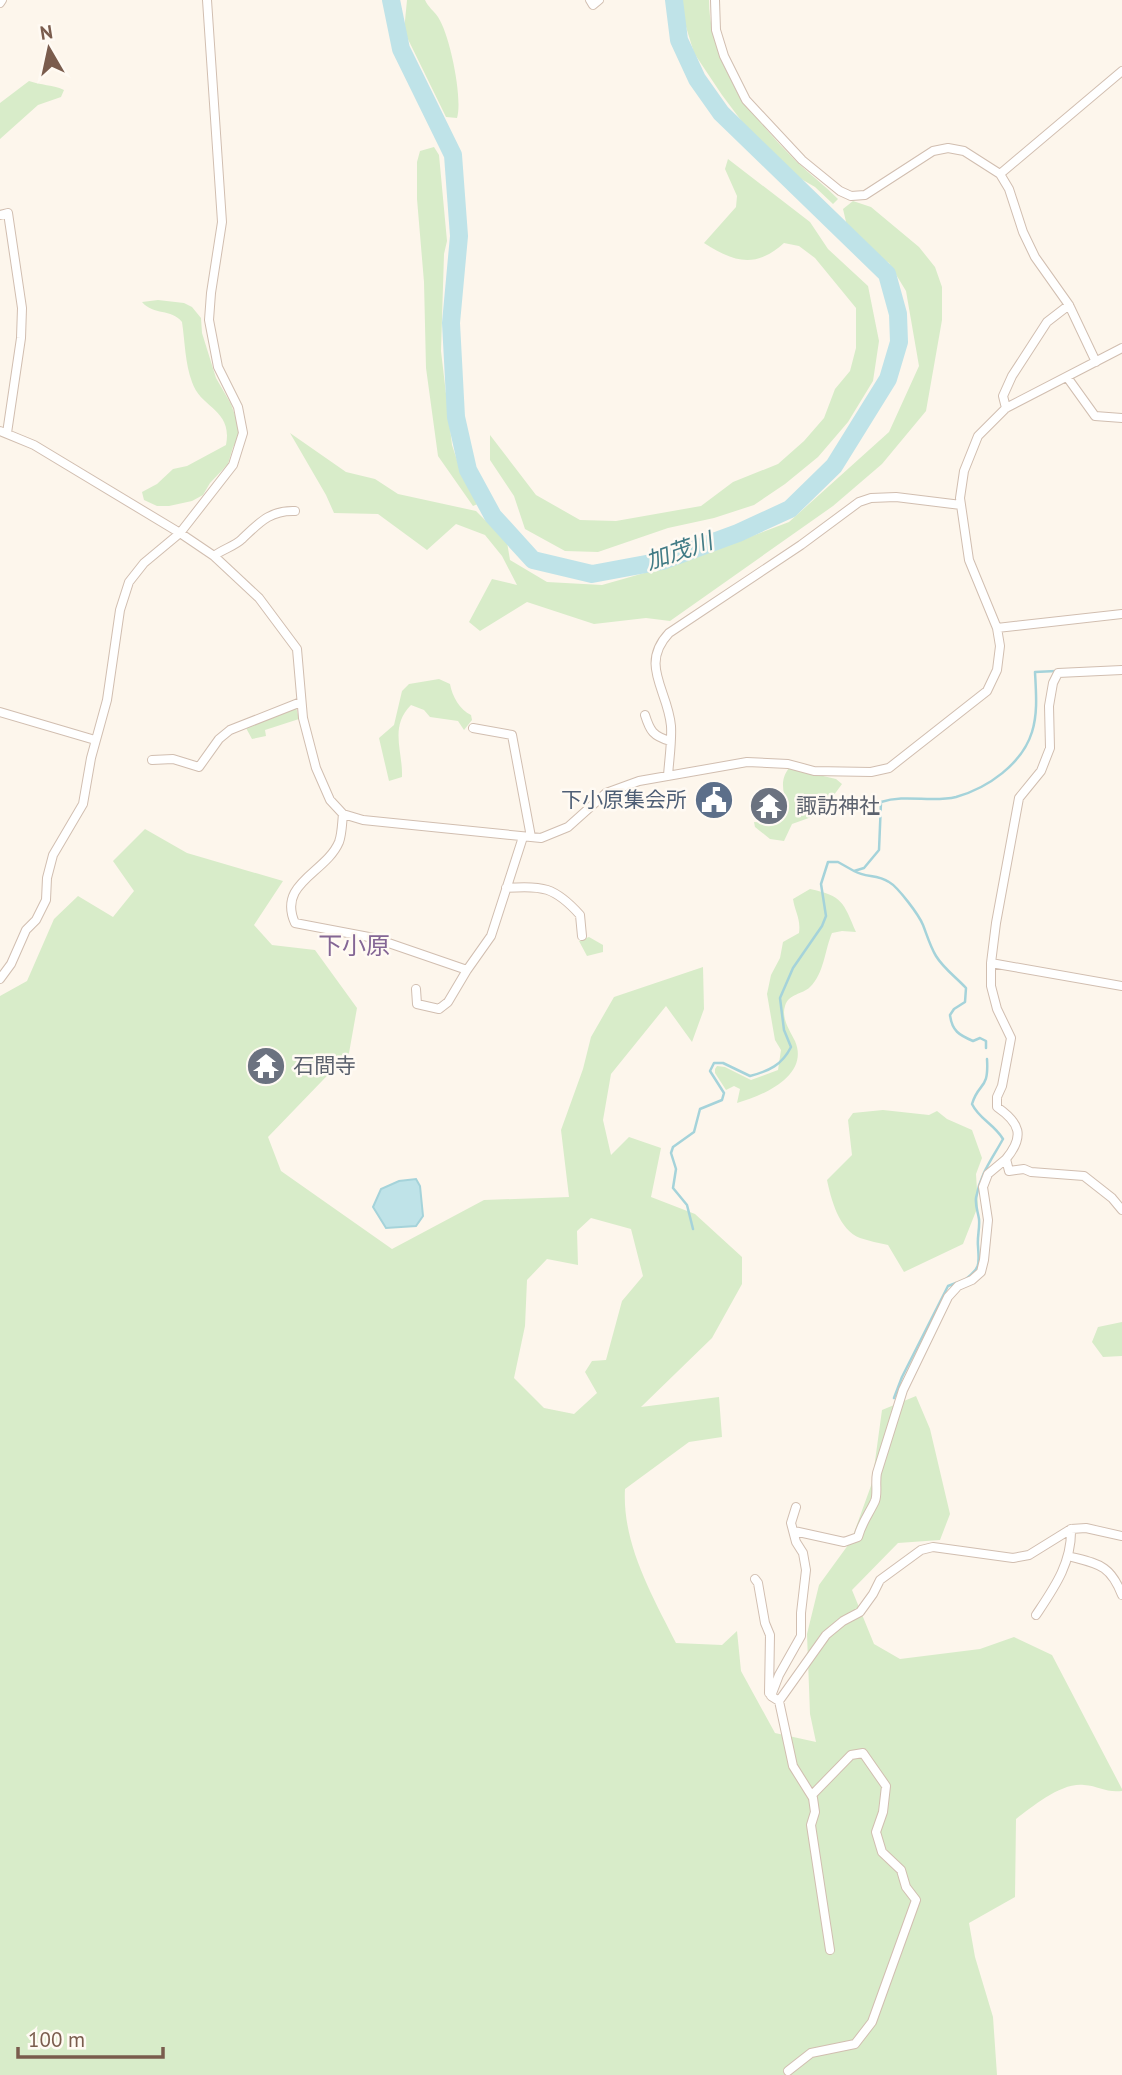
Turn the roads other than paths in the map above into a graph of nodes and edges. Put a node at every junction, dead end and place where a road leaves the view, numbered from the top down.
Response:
1 (207, 0) edge
2 (590, 0) edge
3 (599, 0) edge
4 (715, 0) edge
5 (1122, 71) edge
6 (1000, 174) junction
7 (0, 215) edge
8 (1069, 305) junction
9 (1122, 348) edge
10 (1096, 362) junction
11 (1068, 377) junction
12 (1006, 408) junction
13 (1122, 418) edge
14 (4, 432) edge
15 (961, 505) junction
16 (295, 511) dead end
17 (180, 533) junction
18 (214, 556) junction
19 (1122, 614) edge
20 (997, 628) junction
21 (1122, 670) edge
22 (301, 702) junction
23 (0, 712) edge
24 (645, 715) dead end
25 (473, 729) dead end
26 (95, 740) junction
27 (670, 741) junction
28 (152, 760) dead end
29 (668, 776) junction
30 (344, 814) junction
31 (527, 837) junction
32 (506, 888) junction
33 (582, 936) dead end
34 (991, 963) junction
35 (467, 970) junction
36 (0, 979) edge
37 (1122, 986) edge
38 (416, 989) dead end
39 (1006, 1159) junction
40 (1122, 1210) edge
41 (796, 1507) dead end
42 (1071, 1529) junction
43 (794, 1531) junction
44 (1122, 1536) edge
45 (1068, 1556) junction
46 (755, 1579) dead end
47 (1122, 1595) edge
48 (1036, 1615) dead end
49 (771, 1696) junction
50 (779, 1701) junction
51 (812, 1795) junction
52 (830, 1950) dead end
53 (788, 2071) dead end

1 - 17 street
2 - 3 street
4 - 6 street
5 - 6 street
6 - 8 street
7 - 14 street
8 - 10 street
8 - 12 street
9 - 10 street
10 - 11 street
11 - 12 street
11 - 13 street
12 - 15 street
14 - 17 street
15 - 20 street
15 - 27 street
16 - 18 street
17 - 18 street
17 - 26 street
18 - 22 street
19 - 20 street
20 - 29 street
21 - 34 street
22 - 28 street
22 - 30 street
23 - 26 street
24 - 27 street
25 - 31 street
26 - 36 street
27 - 29 street
29 - 31 street
30 - 31 street
30 - 35 street
31 - 32 street
32 - 33 street
32 - 35 street
34 - 37 street
34 - 39 street
35 - 38 street
39 - 40 street
39 - 43 street
41 - 43 street
42 - 44 street
42 - 45 street
42 - 50 street
43 - 49 street
45 - 47 street
45 - 48 street
46 - 49 street
49 - 50 street
50 - 51 street
51 - 52 street
51 - 53 street

